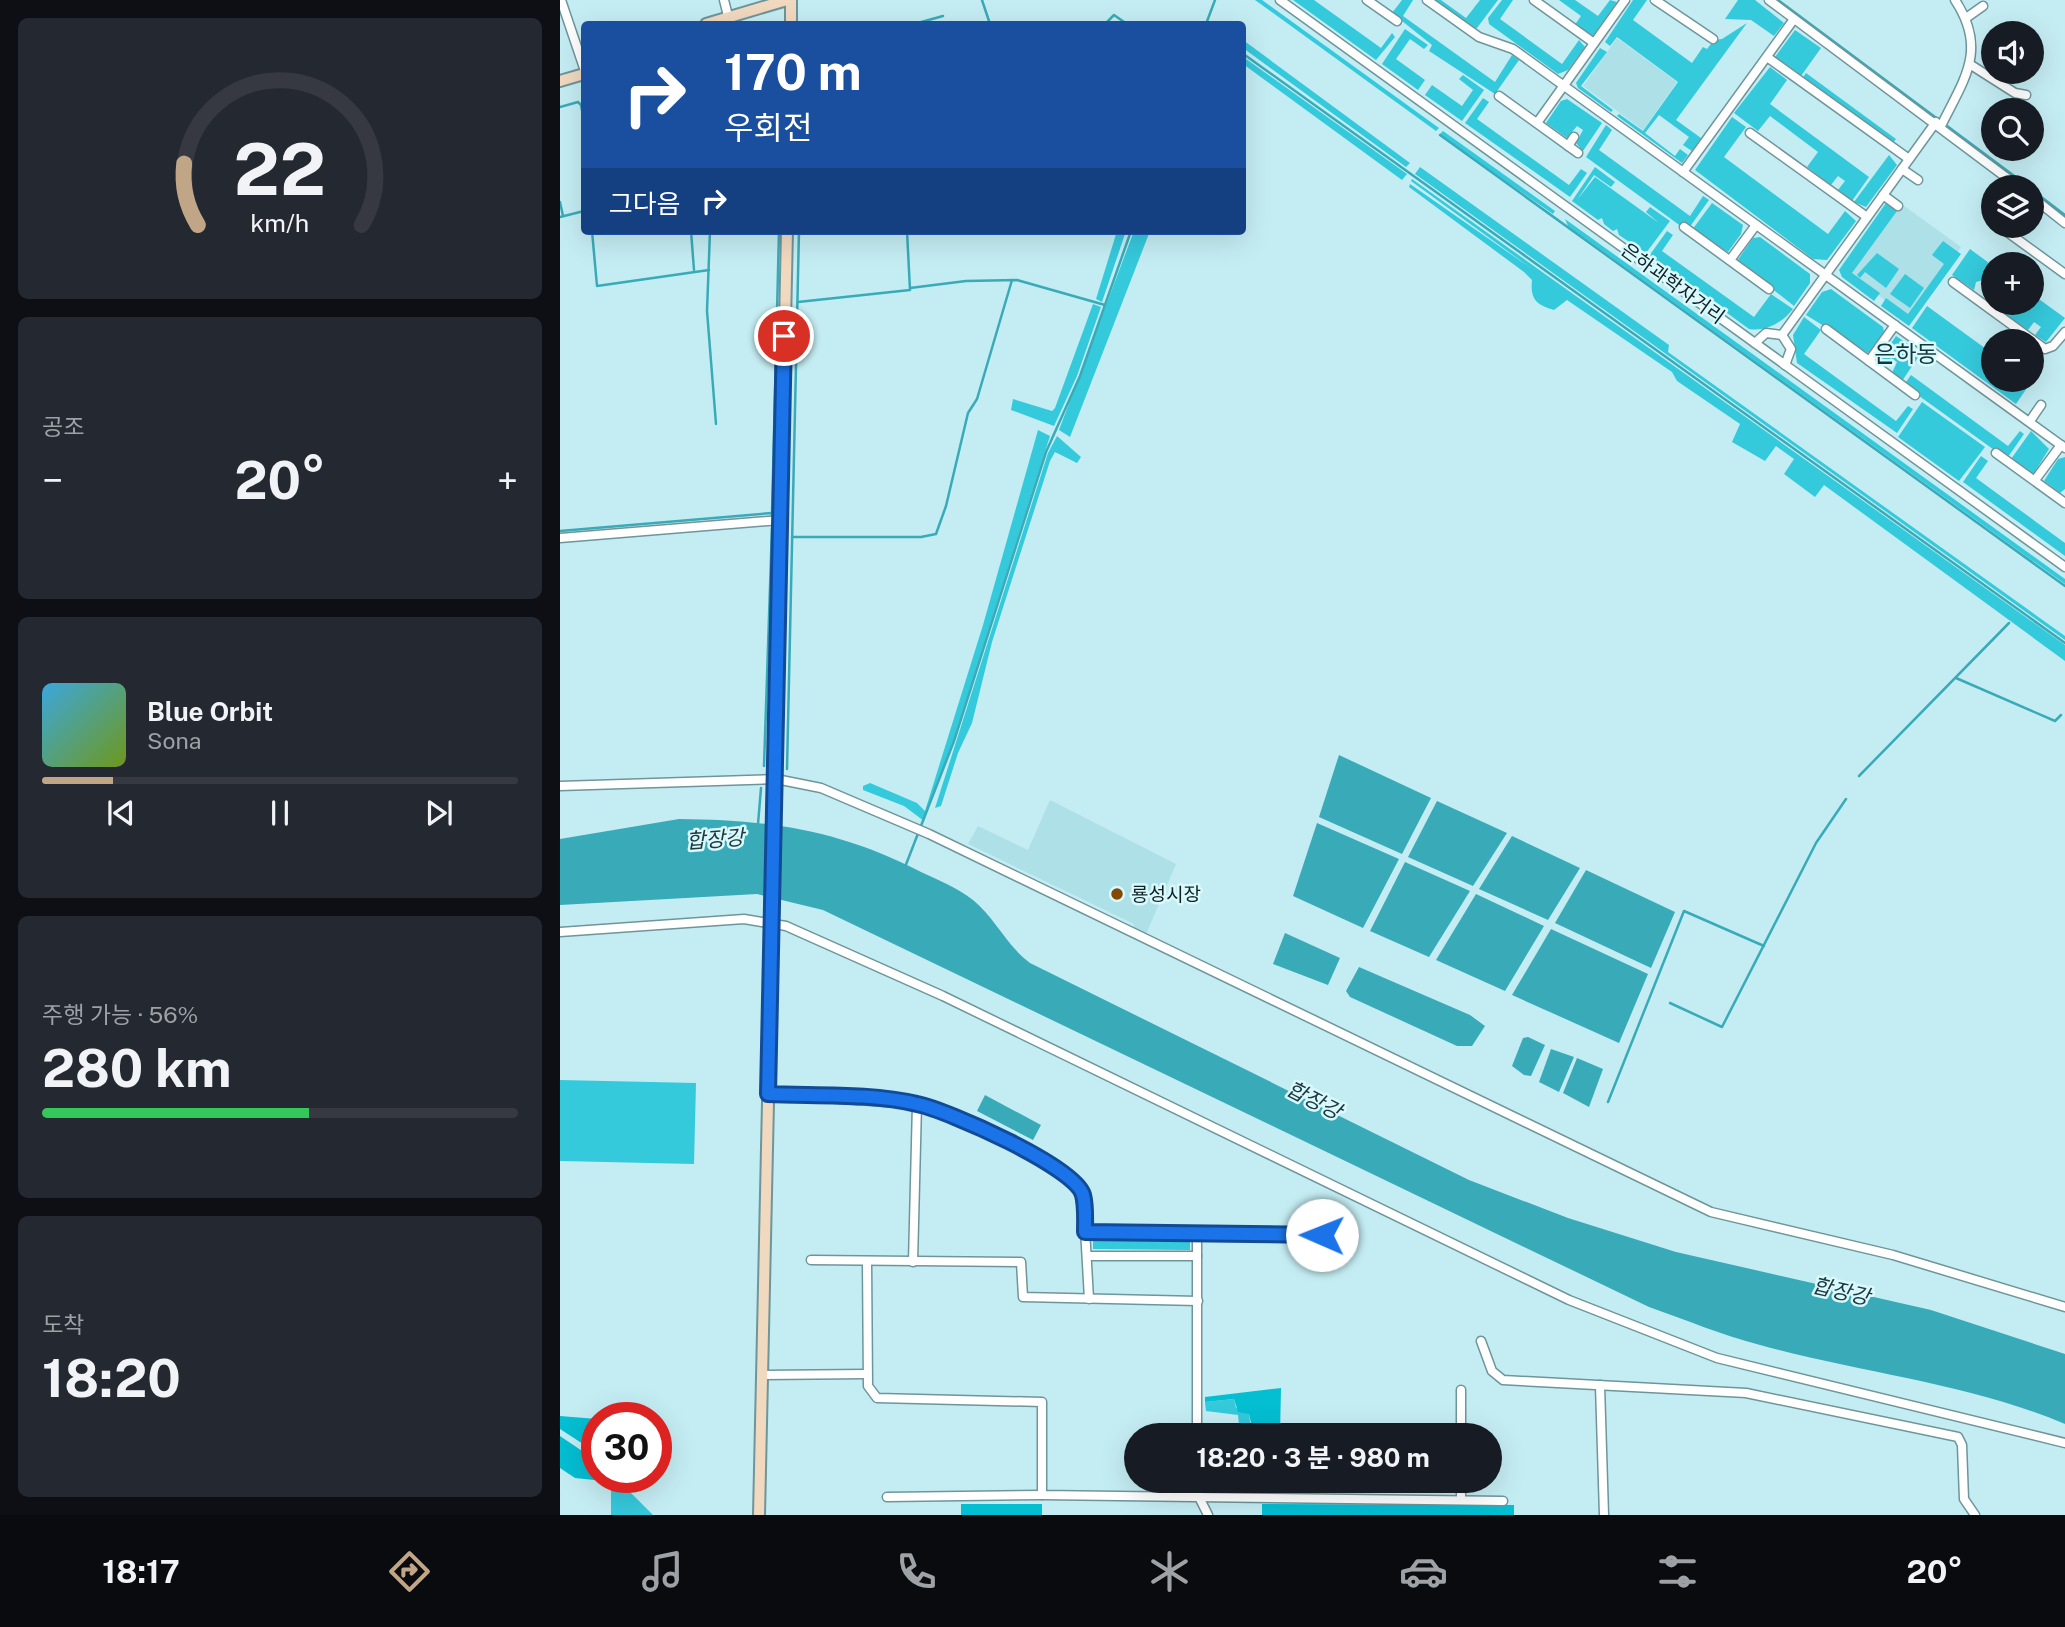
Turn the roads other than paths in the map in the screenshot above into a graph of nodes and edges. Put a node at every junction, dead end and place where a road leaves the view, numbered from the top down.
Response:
1 (561, 0) edge
2 (724, 0) edge
3 (789, 0) edge
4 (1280, 0) edge
5 (1367, 0) edge
6 (1427, 0) edge
7 (1534, 0) edge
8 (1625, 0) edge
9 (1655, 0) edge
10 (1769, 0) edge
11 (1955, 0) edge
12 (1983, 6) dead end
13 (728, 16) junction
14 (1794, 19) junction
15 (1966, 19) junction
16 (714, 21) edge
17 (791, 21) edge
18 (1397, 21) dead end
19 (1713, 39) dead end
20 (1594, 43) junction
21 (1767, 57) junction
22 (581, 62) edge
23 (1971, 65) junction
24 (581, 72) edge
25 (560, 81) edge
26 (1563, 85) junction
27 (2026, 95) dead end
28 (1499, 96) dead end
29 (1537, 123) junction
30 (1938, 124) junction
31 (1750, 133) dead end
32 (1574, 137) dead end
33 (1568, 146) junction
34 (1578, 153) dead end
35 (1909, 159) junction
36 (1902, 169) junction
37 (1684, 172) junction
38 (2004, 175) edge
39 (1918, 180) dead end
40 (1883, 195) junction
41 (1898, 206) dead end
42 (2044, 206) edge
43 (1867, 217) junction
44 (2065, 223) edge
45 (1756, 225) junction
46 (1684, 227) dead end
47 (787, 235) edge
48 (2016, 238) edge
49 (1730, 260) junction
50 (2065, 274) edge
51 (1826, 275) junction
52 (1953, 282) dead end
53 (1769, 289) dead end
54 (1895, 325) junction
55 (1826, 329) dead end
56 (2065, 332) edge
57 (1782, 335) junction
58 (1755, 343) junction
59 (1869, 361) junction
60 (1785, 365) junction
61 (1915, 395) dead end
62 (2041, 405) dead end
63 (2030, 421) junction
64 (2063, 446) edge
65 (1996, 453) dead end
66 (2035, 480) junction
67 (2065, 503) edge
68 (780, 520) junction
69 (560, 538) edge
70 (2065, 567) edge
71 (776, 779) junction
72 (560, 786) edge
73 (772, 917) junction
74 (560, 932) edge
75 (768, 1094) junction
76 (917, 1104) junction
77 (1085, 1232) junction
78 (1197, 1234) junction
79 (1349, 1237) dead end
80 (1087, 1256) junction
81 (1197, 1256) junction
82 (811, 1260) dead end
83 (867, 1261) junction
84 (913, 1262) junction
85 (1088, 1299) junction
86 (1198, 1301) junction
87 (2065, 1307) edge
88 (1481, 1341) dead end
89 (867, 1374) junction
90 (762, 1375) junction
91 (1600, 1385) junction
92 (1461, 1390) dead end
93 (1197, 1423) edge
94 (1461, 1423) edge
95 (2065, 1443) edge
96 (1461, 1493) edge
97 (1042, 1495) junction
98 (1198, 1495) junction
99 (887, 1497) dead end
100 (1461, 1500) junction
101 (1503, 1501) dead end
102 (759, 1515) edge
103 (1208, 1515) edge
104 (1604, 1515) edge
105 (1975, 1515) edge

1 - 22 street
2 - 13 street
3 - 13 street
3 - 17 street
4 - 58 street, 은하과학자거리
5 - 18 street
6 - 26 street
7 - 20 street
8 - 20 street
9 - 19 street
10 - 14 street
11 - 15 street
12 - 15 street
13 - 16 street
14 - 21 street
14 - 30 street
15 - 23 street
20 - 26 street
21 - 35 street
21 - 37 street
23 - 27 street
23 - 30 street
24 - 25 street
26 - 29 street
26 - 37 street
28 - 29 street
29 - 33 street
30 - 35 street
30 - 38 street
31 - 43 street
32 - 33 street
33 - 34 street
35 - 36 street
36 - 39 street
36 - 40 street
37 - 45 street
40 - 41 street
40 - 43 street
42 - 44 street
43 - 51 street
45 - 49 street
45 - 51 street
46 - 49 street
47 - 68 street
48 - 50 street
49 - 53 street
51 - 54 street
51 - 57 street
52 - 56 street
54 - 59 street
54 - 63 street
55 - 59 street
57 - 58 street
57 - 60 street
58 - 60 street, 은하과학자거리
59 - 61 street
60 - 70 street, 은하과학자거리
62 - 63 street
63 - 64 street
64 - 66 street
65 - 66 street
66 - 67 street
68 - 69 street
68 - 71 street
71 - 72 street
71 - 73 street
71 - 87 street
73 - 74 street
73 - 75 street
73 - 95 street
75 - 76 street
75 - 90 street
76 - 77 street
76 - 84 street
77 - 78 street
77 - 80 street
78 - 79 street
78 - 81 street
80 - 81 street
80 - 85 street
81 - 86 street
82 - 83 street
83 - 84 street
83 - 89 street
84 - 85 street
85 - 86 street
86 - 93 street
88 - 91 street
89 - 90 street
89 - 97 street
90 - 102 street
91 - 104 street
91 - 105 street
92 - 94 street
96 - 100 street
97 - 98 street
97 - 99 street
98 - 100 street
98 - 103 street
100 - 101 street

